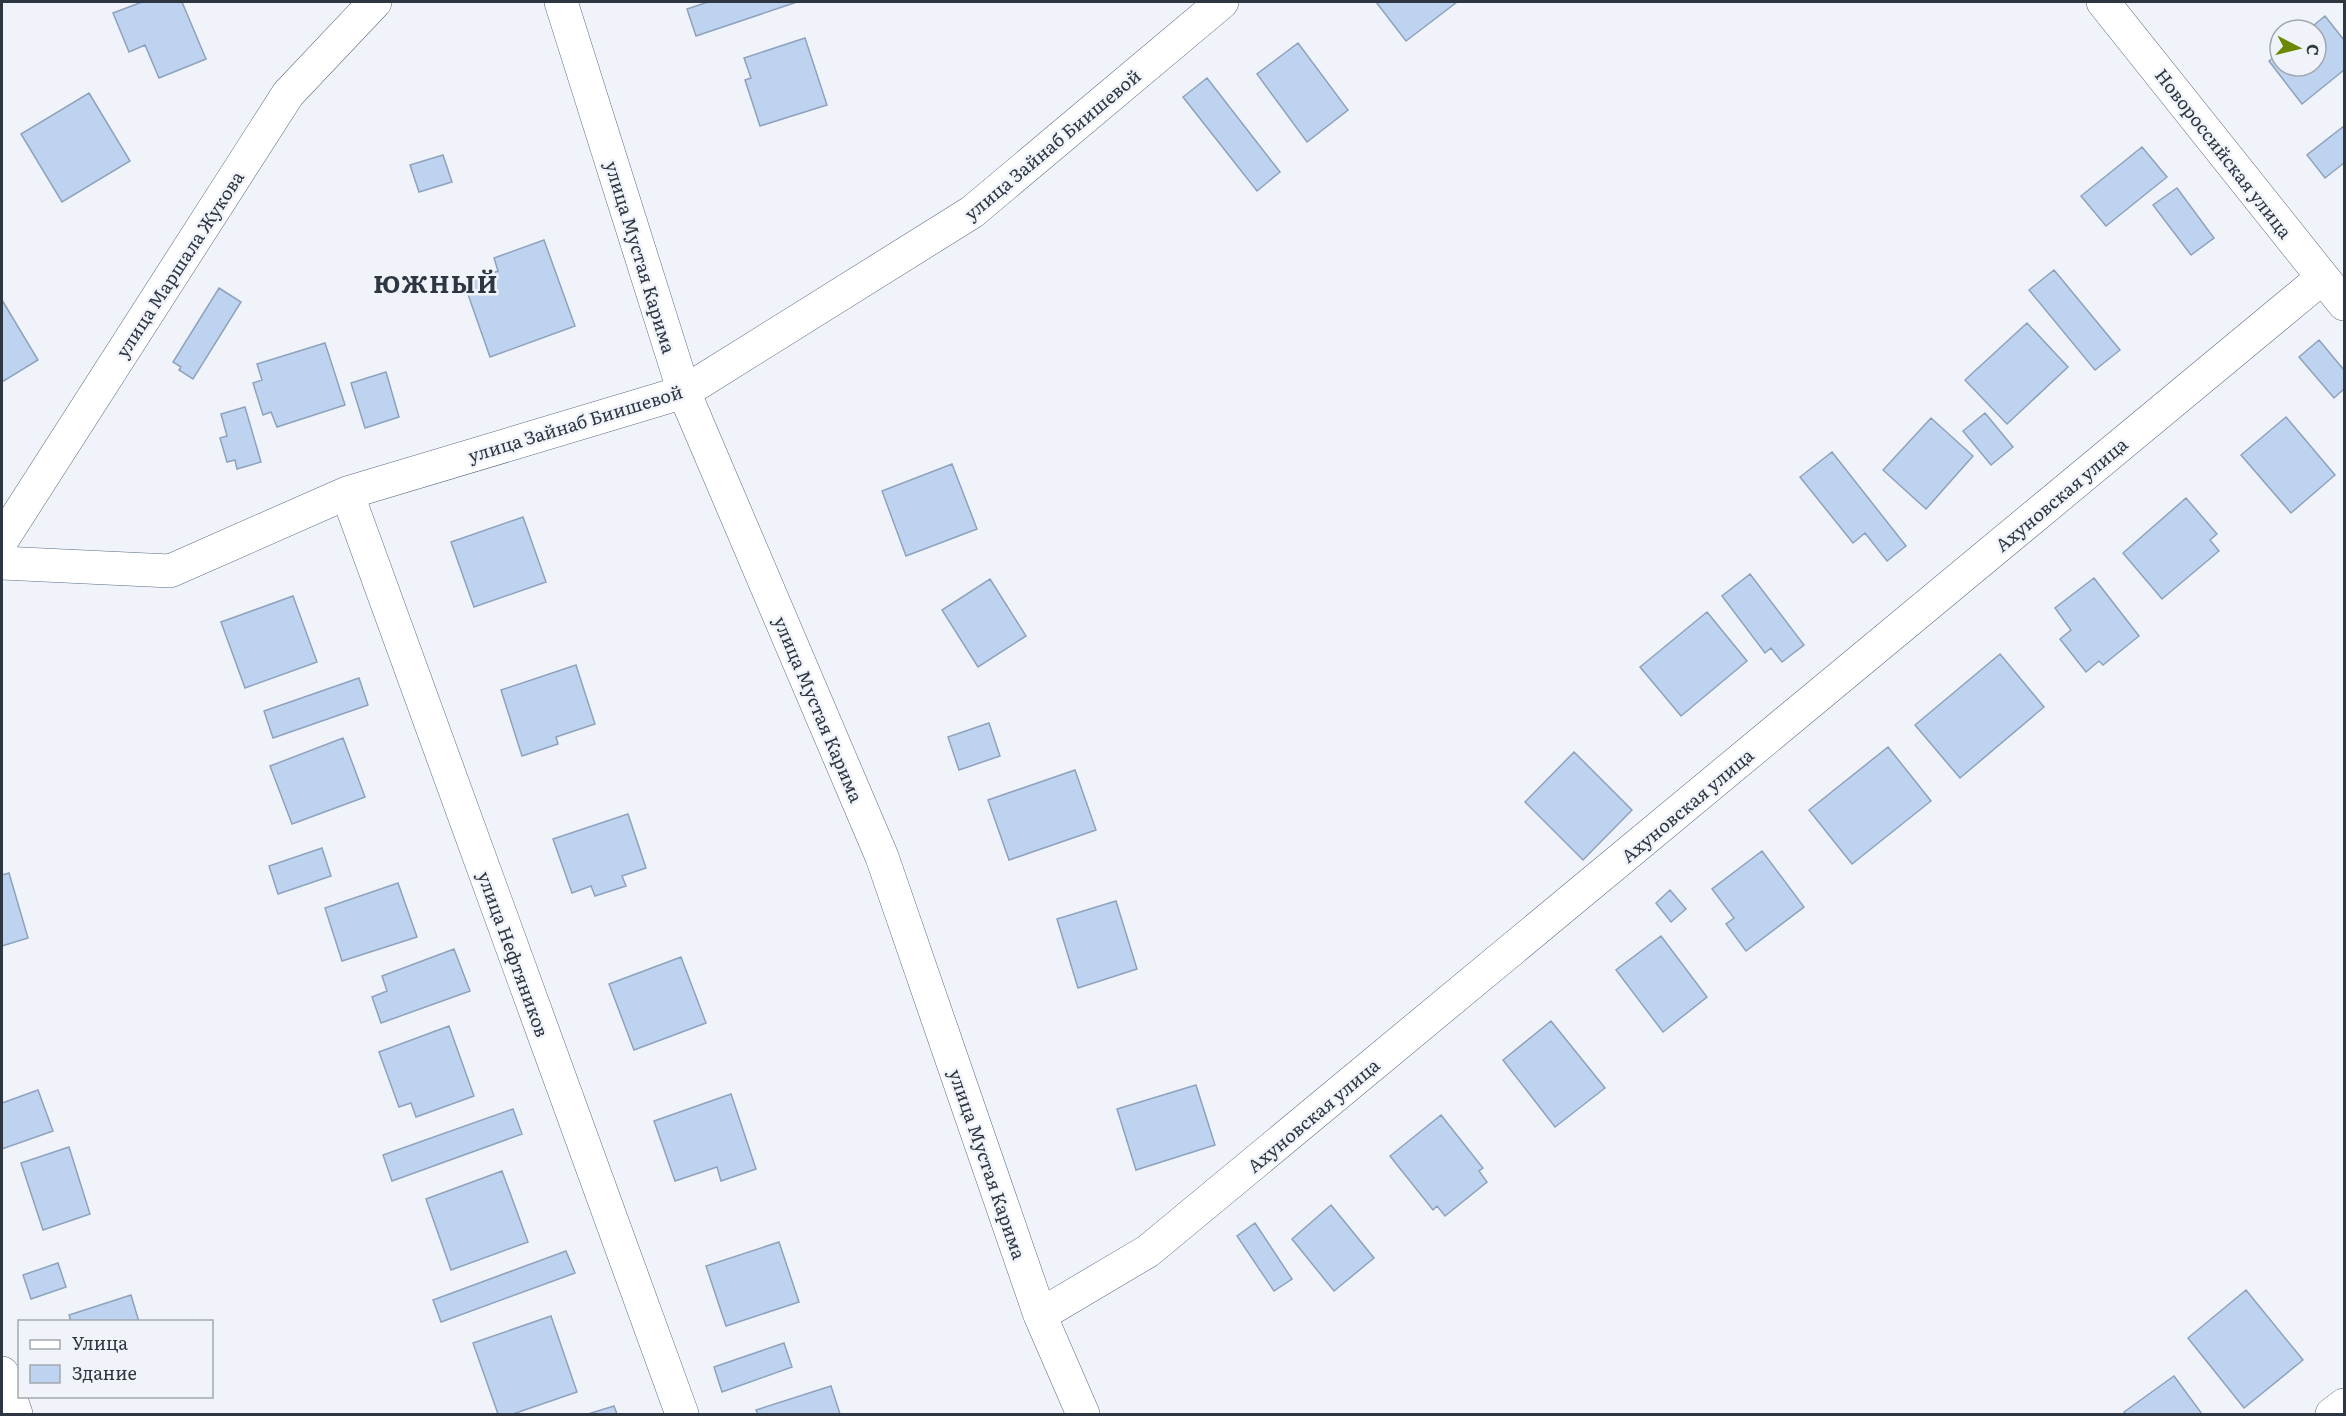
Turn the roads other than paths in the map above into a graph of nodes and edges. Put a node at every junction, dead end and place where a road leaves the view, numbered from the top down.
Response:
1 (375, 2) edge
2 (561, 2) edge
3 (1222, 2) edge
4 (2103, 2) edge
5 (2322, 278) junction
6 (2344, 304) edge
7 (684, 392) junction
8 (347, 493) junction
9 (2, 540) edge
10 (2, 563) edge
11 (1040, 1315) junction
12 (2, 1373) edge
13 (2344, 1405) edge
14 (16, 1414) edge
15 (682, 1414) edge
16 (1083, 1414) edge
17 (2332, 1414) edge

1 - 9 street, улица Маршала Жукова
2 - 7 street, улица Мустая Карима
3 - 7 street, улица Зайнаб Биишевой
4 - 5 street, Новороссийская улица
5 - 6 street, Новороссийская улица
5 - 11 street, Ахуновская улица
7 - 8 street, улица Зайнаб Биишевой
7 - 11 street, улица Мустая Карима
8 - 10 street, улица Зайнаб Биишевой
8 - 15 street, улица Нефтяников
11 - 16 street, улица Мустая Карима
12 - 14 street
13 - 17 street

